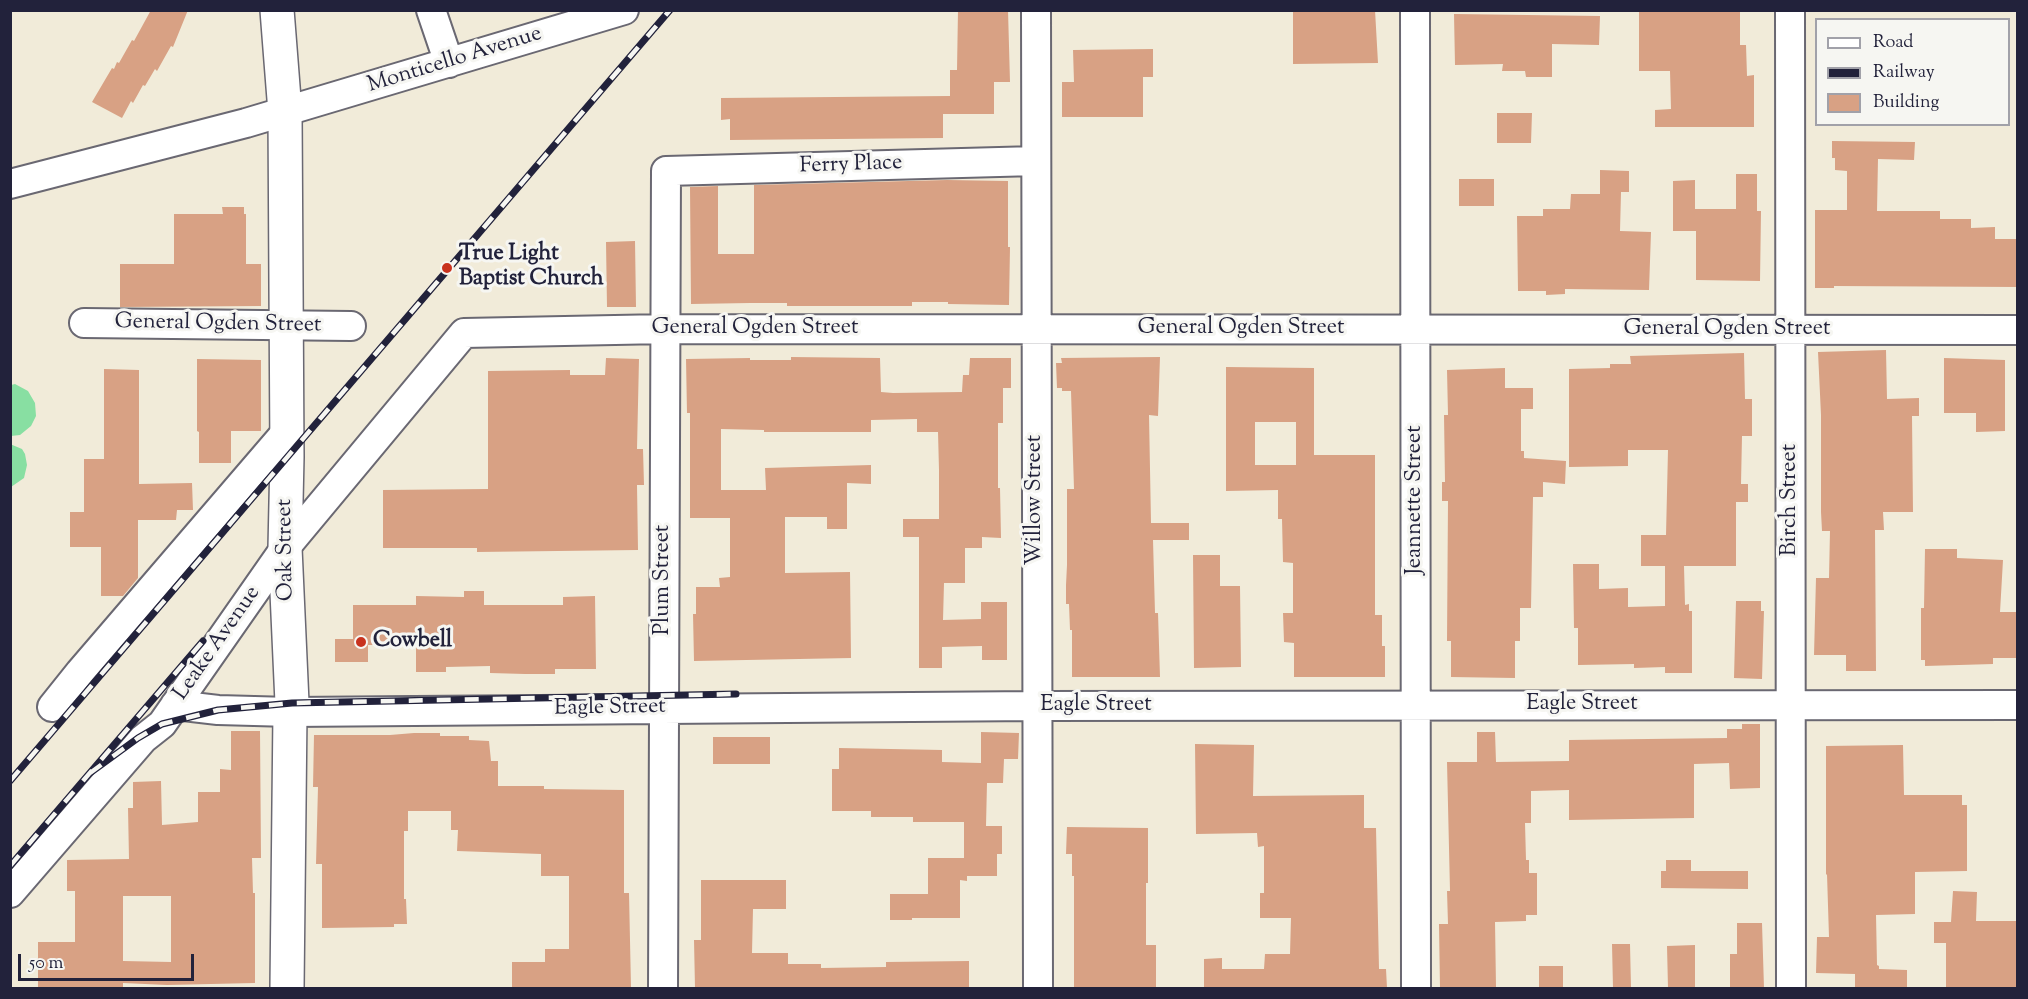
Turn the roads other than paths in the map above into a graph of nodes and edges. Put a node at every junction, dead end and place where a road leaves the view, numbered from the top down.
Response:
1 (276, 10) edge
2 (431, 10) edge
3 (624, 10) edge
4 (1036, 10) edge
5 (1415, 10) edge
6 (1791, 10) edge
7 (449, 63) junction
8 (285, 112) junction
9 (1036, 161) junction
10 (666, 171) joint
11 (10, 184) edge
12 (84, 323) dead end
13 (286, 326) junction
14 (351, 326) dead end
15 (665, 329) junction
16 (1036, 329) junction
17 (1416, 329) junction
18 (1791, 330) junction
19 (2018, 330) edge
20 (464, 333) joint
21 (287, 431) junction
22 (285, 548) junction
23 (175, 705) junction
24 (1790, 705) junction
25 (2018, 705) edge
26 (1036, 706) junction
27 (1415, 706) junction
28 (52, 707) dead end
29 (664, 708) junction
30 (290, 712) junction
31 (10, 893) edge
32 (287, 988) edge
33 (663, 988) edge
34 (1038, 988) edge
35 (1416, 988) edge
36 (1791, 988) edge

1 - 8 main road, Oak Street
2 - 7 street
3 - 7 street, Monticello Avenue
4 - 9 street, Willow Street
5 - 17 street, Jeannette Street
6 - 18 street, Birch Street
7 - 8 street, Monticello Avenue
8 - 11 street, Monticello Avenue
8 - 13 main road, Oak Street
9 - 10 street, Ferry Place
9 - 16 street, Willow Street
10 - 15 street, Plum Street
12 - 13 street, General Ogden Street
13 - 14 street, General Ogden Street
13 - 21 main road, Oak Street
15 - 16 street, General Ogden Street
15 - 20 street, General Ogden Street
15 - 29 street, Plum Street
16 - 17 street, General Ogden Street
16 - 26 street, Willow Street
17 - 18 street, General Ogden Street
17 - 27 street, Jeannette Street
18 - 19 street, General Ogden Street
18 - 24 street, Birch Street
20 - 22 street, Leake Avenue
21 - 22 main road, Oak Street
21 - 28 street
22 - 23 street, Leake Avenue
22 - 30 main road, Oak Street
23 - 30 street, Eagle Street
23 - 31 street, Leake Avenue
24 - 25 street, Eagle Street
24 - 27 street, Eagle Street
24 - 36 street, Birch Street
26 - 27 street, Eagle Street
26 - 29 street, Eagle Street
26 - 34 street, Willow Street
27 - 35 street, Jeannette Street
29 - 30 street, Eagle Street
29 - 33 street, Plum Street
30 - 32 main road, Oak Street

